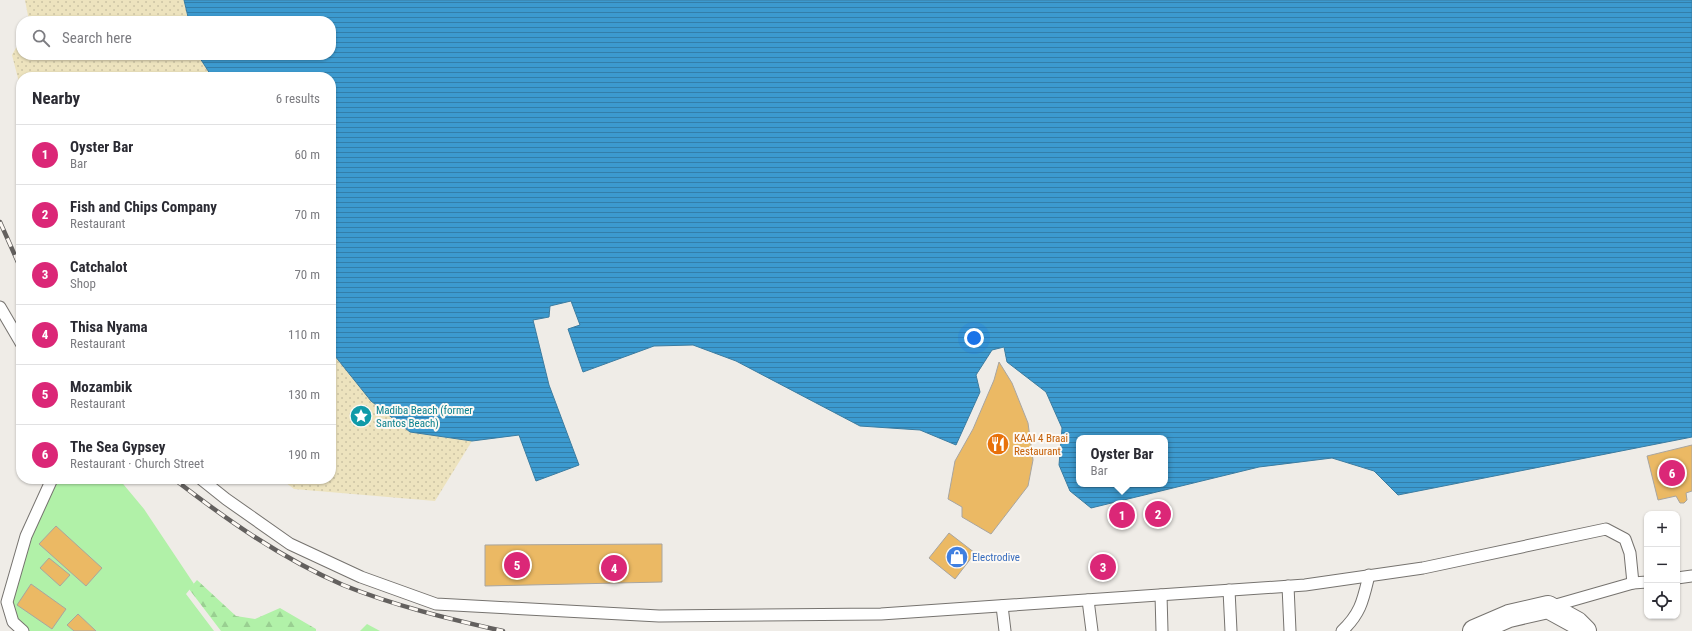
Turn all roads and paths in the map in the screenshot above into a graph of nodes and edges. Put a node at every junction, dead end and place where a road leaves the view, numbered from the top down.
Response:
1 (0, 307) edge
2 (16, 334) edge
3 (50, 484) edge
4 (207, 484) edge
5 (1369, 575) junction
6 (1692, 576) edge
7 (1680, 578) edge
8 (1644, 582) edge
9 (1633, 583) junction
10 (1288, 586) junction
11 (1229, 590) junction
12 (1161, 595) junction
13 (1088, 600) junction
14 (1002, 606) junction
15 (1548, 607) junction
16 (23, 631) edge
17 (1005, 631) edge
18 (1092, 631) edge
19 (1162, 631) edge
20 (1231, 631) edge
21 (1290, 631) edge
22 (1342, 631) edge
23 (1474, 631) edge
24 (1584, 631) edge

1 - 2 lane
3 - 16 lane
4 - 14 lane
5 - 9 lane
5 - 10 lane
5 - 22 lane
6 - 7 lane
8 - 9 lane
9 - 15 lane
10 - 11 lane
10 - 21 lane
11 - 12 lane
11 - 20 lane
12 - 13 lane
12 - 19 lane
13 - 14 lane
13 - 18 lane
14 - 17 lane
15 - 23 street
15 - 24 street

